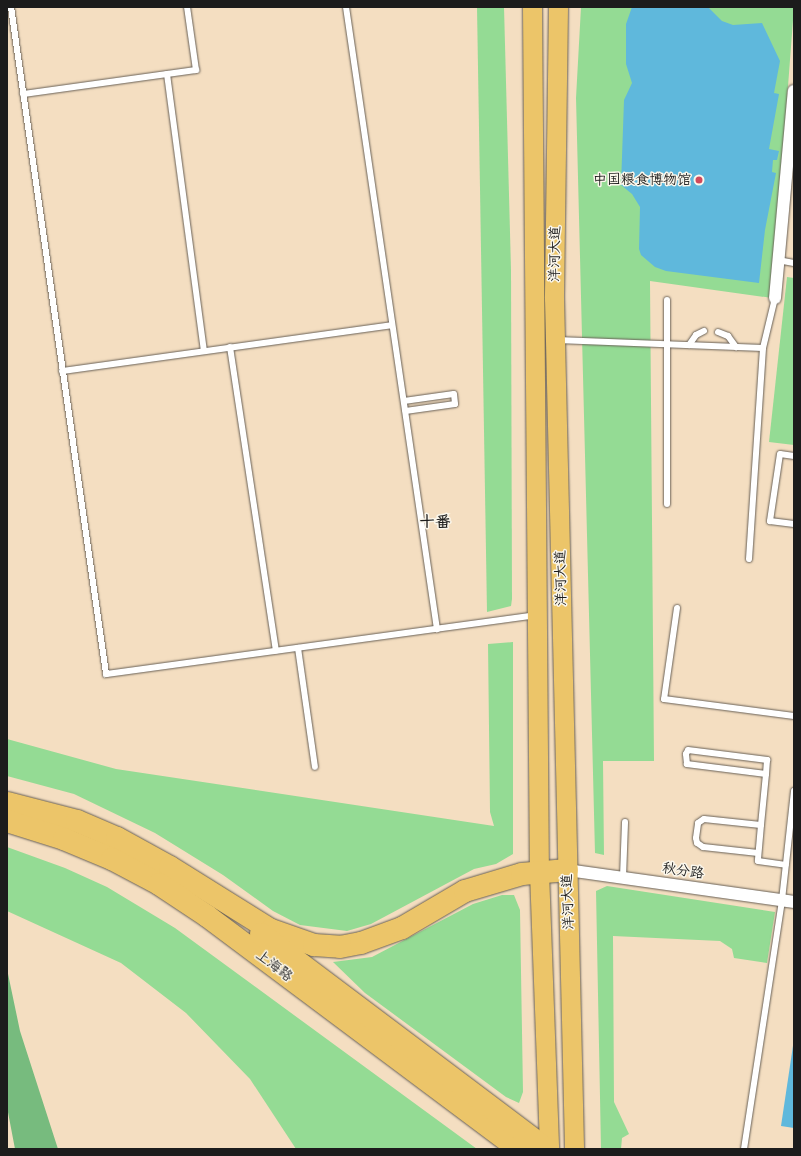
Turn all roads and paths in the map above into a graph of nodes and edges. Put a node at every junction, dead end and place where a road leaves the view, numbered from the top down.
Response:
1 (11, 7) edge
2 (187, 7) edge
3 (346, 7) edge
4 (532, 7) edge
5 (558, 7) edge
6 (167, 74) junction
7 (794, 91) edge
8 (23, 94) junction
9 (778, 260) junction
10 (794, 262) edge
11 (775, 298) joint
12 (667, 300) dead end
13 (392, 325) junction
14 (704, 331) dead end
15 (718, 332) dead end
16 (555, 340) junction
17 (666, 344) junction
18 (689, 345) junction
19 (230, 347) junction
20 (736, 347) junction
21 (763, 348) junction
22 (204, 351) junction
23 (62, 371) junction
24 (404, 400) junction
25 (405, 411) junction
26 (794, 456) edge
27 (667, 504) dead end
28 (794, 524) edge
29 (749, 559) dead end
30 (676, 608) dead end
31 (537, 615) junction
32 (437, 629) junction
33 (298, 648) junction
34 (276, 651) junction
35 (794, 716) edge
36 (315, 767) dead end
37 (766, 774) junction
38 (794, 791) edge
39 (7, 803) edge
40 (7, 821) edge
41 (625, 822) dead end
42 (761, 825) junction
43 (758, 853) junction
44 (786, 865) junction
45 (170, 867) junction
46 (568, 870) junction
47 (539, 872) junction
48 (623, 877) junction
49 (788, 901) edge
50 (519, 1149) edge
51 (546, 1149) edge
52 (549, 1149) edge
53 (574, 1149) edge
54 (744, 1149) edge

1 - 8 lane
2 - 6 lane
3 - 13 lane
4 - 31 main road, 洋河大道
5 - 16 main road, 洋河大道
6 - 8 lane
6 - 22 lane
7 - 9 street
8 - 23 lane
9 - 10 lane
9 - 11 street
11 - 21 lane
12 - 17 lane
13 - 19 lane
13 - 24 lane
14 - 18 lane
15 - 20 lane
16 - 17 lane
16 - 46 main road, 洋河大道
17 - 18 lane
17 - 27 lane
18 - 20 lane
19 - 22 lane
19 - 34 lane
20 - 21 lane
21 - 29 lane
22 - 23 lane
23 - 34 lane
24 - 25 lane
24 - 25 lane
25 - 32 lane
26 - 28 lane
30 - 35 lane
31 - 32 lane
31 - 47 main road, 洋河大道
32 - 33 lane
33 - 34 lane
33 - 36 lane
37 - 37 lane
37 - 42 lane
38 - 44 lane
39 - 45 highway, 上海路
40 - 50 highway, 上海路
41 - 48 lane
42 - 43 lane
42 - 43 lane
43 - 44 lane
44 - 49 lane
45 - 47 highway, 上海路
45 - 51 highway, 上海路
46 - 47 highway, 上海路
46 - 48 street, 秋分路
46 - 53 main road, 洋河大道
47 - 52 main road, 洋河大道
48 - 49 street, 秋分路
49 - 54 lane

